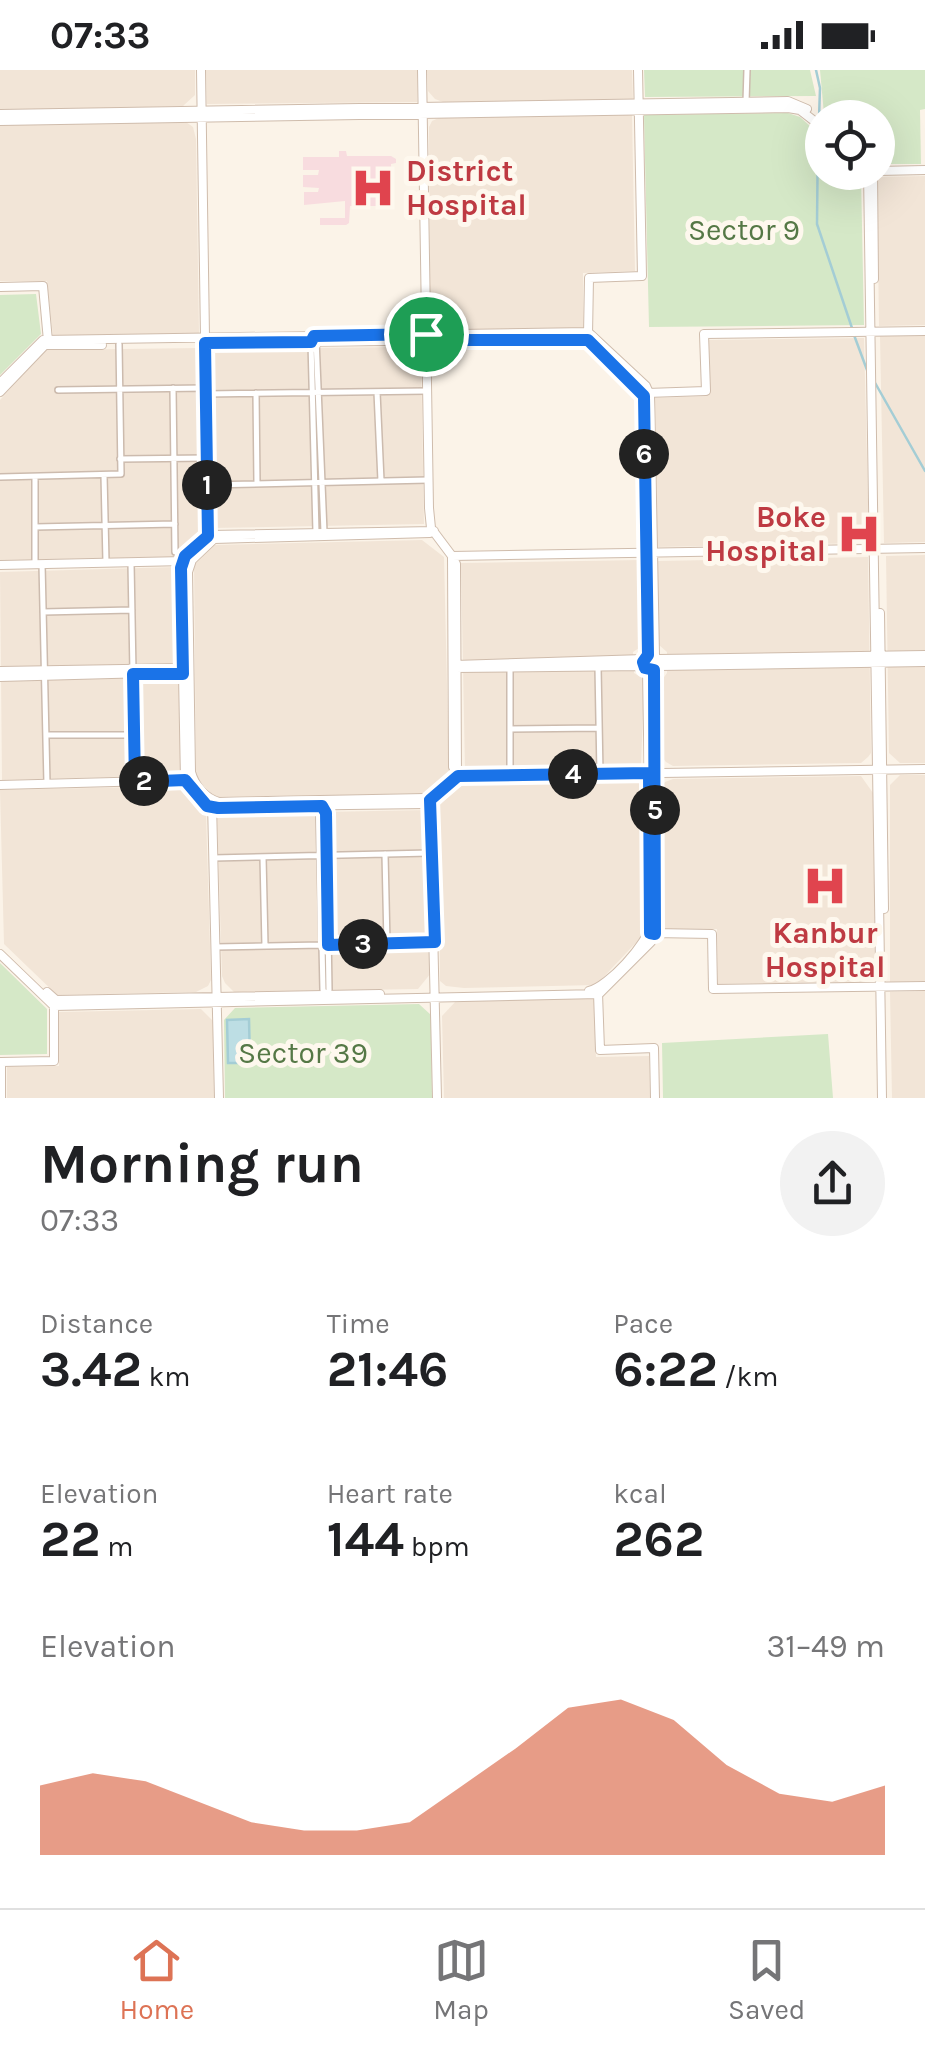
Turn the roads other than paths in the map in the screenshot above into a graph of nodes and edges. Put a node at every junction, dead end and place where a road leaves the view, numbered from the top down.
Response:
1 (201, 70) edge
2 (422, 70) edge
3 (638, 70) edge
4 (747, 70) edge
5 (746, 102) junction
6 (638, 107) junction
7 (422, 110) junction
8 (805, 112) edge
9 (203, 114) junction
10 (805, 115) edge
11 (0, 118) edge
12 (925, 170) edge
13 (895, 171) edge
14 (871, 190) edge
15 (0, 288) edge
16 (925, 331) edge
17 (872, 332) junction
18 (588, 336) junction
19 (426, 337) junction
20 (314, 340) junction
21 (205, 341) junction
22 (48, 343) junction
23 (118, 344) junction
24 (0, 383) edge
25 (172, 388) junction
26 (119, 389) junction
27 (58, 390) dead end
28 (206, 391) junction
29 (427, 391) junction
30 (0, 392) edge
31 (377, 392) junction
32 (256, 393) junction
33 (316, 393) junction
34 (646, 393) junction
35 (174, 458) junction
36 (207, 458) junction
37 (120, 459) junction
38 (104, 474) junction
39 (35, 476) junction
40 (0, 477) edge
41 (428, 480) junction
42 (381, 481) junction
43 (318, 482) junction
44 (207, 484) junction
45 (257, 484) junction
46 (175, 524) junction
47 (105, 525) junction
48 (35, 527) junction
49 (320, 532) junction
50 (434, 532) junction
51 (209, 539) junction
52 (925, 548) edge
53 (877, 549) junction
54 (175, 552) dead end
55 (649, 553) junction
56 (452, 556) junction
57 (131, 562) junction
58 (187, 562) junction
59 (106, 563) junction
60 (39, 564) junction
61 (0, 565) edge
62 (132, 610) junction
63 (43, 612) junction
64 (878, 659) junction
65 (925, 659) edge
66 (651, 663) junction
67 (456, 666) junction
68 (598, 667) junction
69 (510, 669) junction
70 (185, 670) junction
71 (133, 671) junction
72 (44, 673) junction
73 (0, 674) edge
74 (599, 728) junction
75 (510, 729) junction
76 (134, 734) junction
77 (46, 735) junction
78 (925, 768) edge
79 (880, 769) junction
80 (652, 773) junction
81 (600, 774) junction
82 (510, 775) junction
83 (458, 776) junction
84 (189, 780) junction
85 (135, 782) junction
86 (47, 784) junction
87 (0, 785) edge
88 (430, 800) junction
89 (212, 804) junction
90 (322, 806) junction
91 (433, 853) junction
92 (385, 854) junction
93 (323, 855) junction
94 (262, 857) junction
95 (213, 858) junction
96 (652, 933) junction
97 (435, 942) junction
98 (388, 944) junction
99 (325, 945) junction
100 (265, 946) junction
101 (215, 948) junction
102 (0, 951) edge
103 (882, 986) junction
104 (925, 986) edge
105 (598, 992) junction
106 (327, 996) junction
107 (436, 996) junction
108 (216, 1000) junction
109 (55, 1003) junction
110 (2, 1098) edge
111 (219, 1098) edge
112 (437, 1098) edge
113 (654, 1098) edge
114 (885, 1098) edge

1 - 9 street
2 - 7 street
3 - 6 street
4 - 5 street
5 - 6 street
5 - 8 street
6 - 7 street
6 - 10 street
6 - 18 street
7 - 9 street
7 - 19 street
9 - 11 street
9 - 21 street
12 - 13 street
14 - 17 street
15 - 22 street
16 - 17 street
17 - 34 street
17 - 53 street
18 - 19 street
18 - 34 street
19 - 20 street
19 - 29 street
20 - 21 street
20 - 33 street
21 - 22 street
21 - 23 street
21 - 28 street
22 - 23 street
22 - 24 street
22 - 30 street
23 - 26 street
25 - 26 street
25 - 28 street
25 - 35 street
26 - 27 street
26 - 37 street
28 - 32 street
28 - 36 street
29 - 31 street
29 - 41 street
31 - 33 street
31 - 42 street
32 - 33 street
32 - 45 street
33 - 43 street
34 - 55 street
35 - 36 street
35 - 37 street
35 - 46 street
36 - 44 street
37 - 38 street
38 - 39 street
38 - 47 street
39 - 40 street
39 - 48 street
41 - 42 street
41 - 50 street
42 - 43 street
43 - 45 street
43 - 49 street
44 - 45 street
44 - 51 street
46 - 47 street
46 - 54 street
47 - 48 street
47 - 59 street
48 - 60 street
49 - 50 street
49 - 51 street
50 - 51 street
50 - 56 street
51 - 58 street
52 - 53 street
53 - 55 street
53 - 64 street
55 - 56 street
55 - 66 street
56 - 67 street
57 - 58 street
57 - 59 street
57 - 62 street
58 - 70 street
59 - 60 street
60 - 61 street
60 - 63 street
62 - 63 street
62 - 71 street
63 - 72 street
64 - 65 street
64 - 66 street
64 - 79 street
66 - 67 street
66 - 68 street
66 - 80 street
67 - 69 street
67 - 83 street
68 - 69 street
68 - 74 street
69 - 75 street
70 - 71 street
70 - 84 street
71 - 72 street
71 - 76 street
72 - 73 street
72 - 77 street
74 - 75 street
74 - 81 street
75 - 82 street
76 - 77 street
76 - 85 street
77 - 86 street
78 - 79 street
79 - 80 street
79 - 103 street
80 - 81 street
80 - 96 street
81 - 82 street
82 - 83 street
83 - 88 street
84 - 85 street
84 - 89 street
85 - 86 street
86 - 87 street
88 - 89 street
88 - 90 street
88 - 91 street
89 - 90 street
89 - 95 street
90 - 93 street
91 - 92 street
91 - 97 street
92 - 93 street
92 - 98 street
93 - 94 street
93 - 99 street
94 - 95 street
94 - 100 street
95 - 101 street
96 - 103 street
96 - 105 street
97 - 98 street
97 - 107 street
98 - 99 street
99 - 100 street
99 - 106 street
100 - 101 street
101 - 108 street
102 - 109 street
103 - 104 street
103 - 114 street
105 - 107 street
105 - 113 street
106 - 107 street
106 - 108 street
107 - 108 street
107 - 112 street
108 - 109 street
108 - 111 street
109 - 110 street

